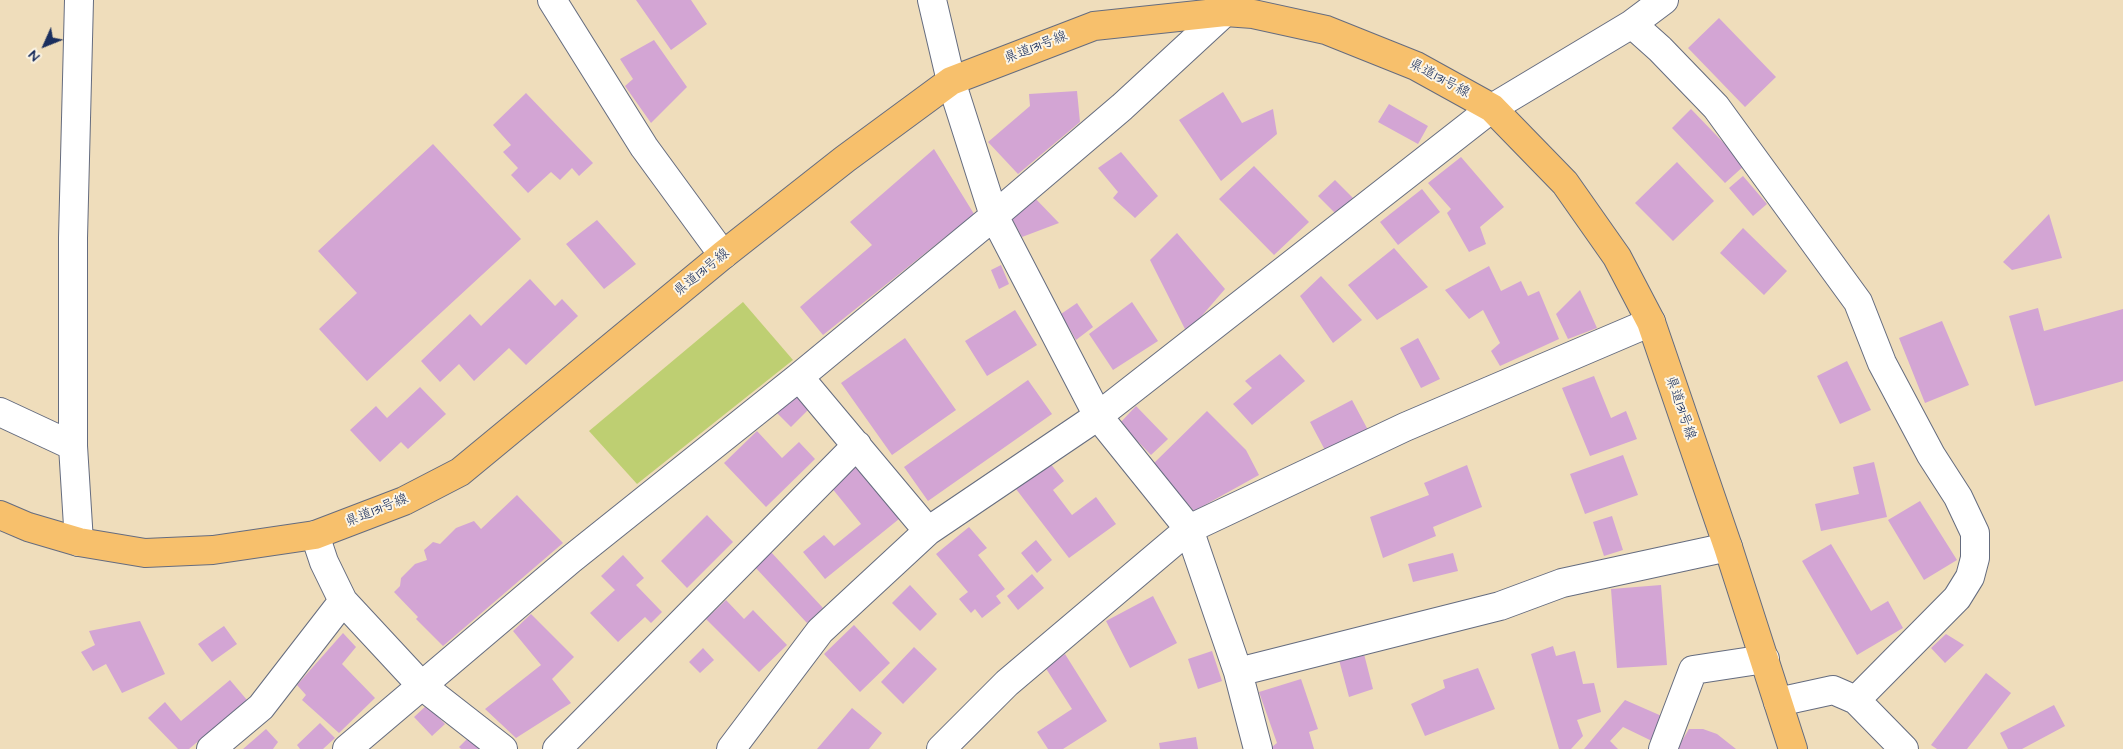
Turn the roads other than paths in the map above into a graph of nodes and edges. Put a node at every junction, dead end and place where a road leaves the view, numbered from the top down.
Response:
1 (79, 0) edge
2 (552, 0) edge
3 (932, 0) edge
4 (1664, 0) edge
5 (1225, 12) junction
6 (1632, 24) junction
7 (951, 81) junction
8 (1492, 108) junction
9 (994, 216) junction
10 (723, 255) junction
11 (1650, 322) junction
12 (799, 377) junction
13 (0, 412) edge
14 (1098, 416) junction
15 (73, 446) junction
16 (857, 446) junction
17 (0, 515) edge
18 (1189, 529) junction
19 (928, 531) junction
20 (315, 535) junction
21 (79, 542) junction
22 (1728, 547) junction
23 (343, 601) junction
24 (1764, 660) junction
25 (1238, 672) junction
26 (421, 686) junction
27 (1856, 700) junction
28 (1778, 702) junction
29 (211, 749) edge
30 (347, 749) edge
31 (502, 749) edge
32 (557, 749) edge
33 (731, 749) edge
34 (941, 749) edge
35 (1258, 749) edge
36 (1663, 749) edge
37 (1792, 749) edge
38 (1904, 749) edge

1 - 15 street
2 - 10 street
3 - 7 street
4 - 6 street
5 - 7 main road, 県道131号線
5 - 8 main road, 県道131号線
5 - 9 street
6 - 8 street
6 - 27 street
7 - 9 street
7 - 10 main road, 県道131号線
8 - 11 main road, 県道131号線
8 - 14 street
9 - 12 street
9 - 14 street
10 - 20 main road, 県道131号線
11 - 18 street
11 - 22 main road, 県道131号線
12 - 16 street
12 - 26 street
13 - 15 street
14 - 18 street
14 - 19 street
15 - 21 street
16 - 19 street
16 - 32 street
17 - 21 main road, 県道131号線
18 - 25 street
18 - 34 street
19 - 33 street
20 - 21 main road, 県道131号線
20 - 23 street
22 - 24 main road, 県道131号線
22 - 25 street
23 - 26 street
23 - 29 street
24 - 28 main road, 県道131号線
24 - 36 street
25 - 35 street
26 - 30 street
26 - 31 street
27 - 28 street
27 - 38 street
28 - 37 main road, 県道131号線

